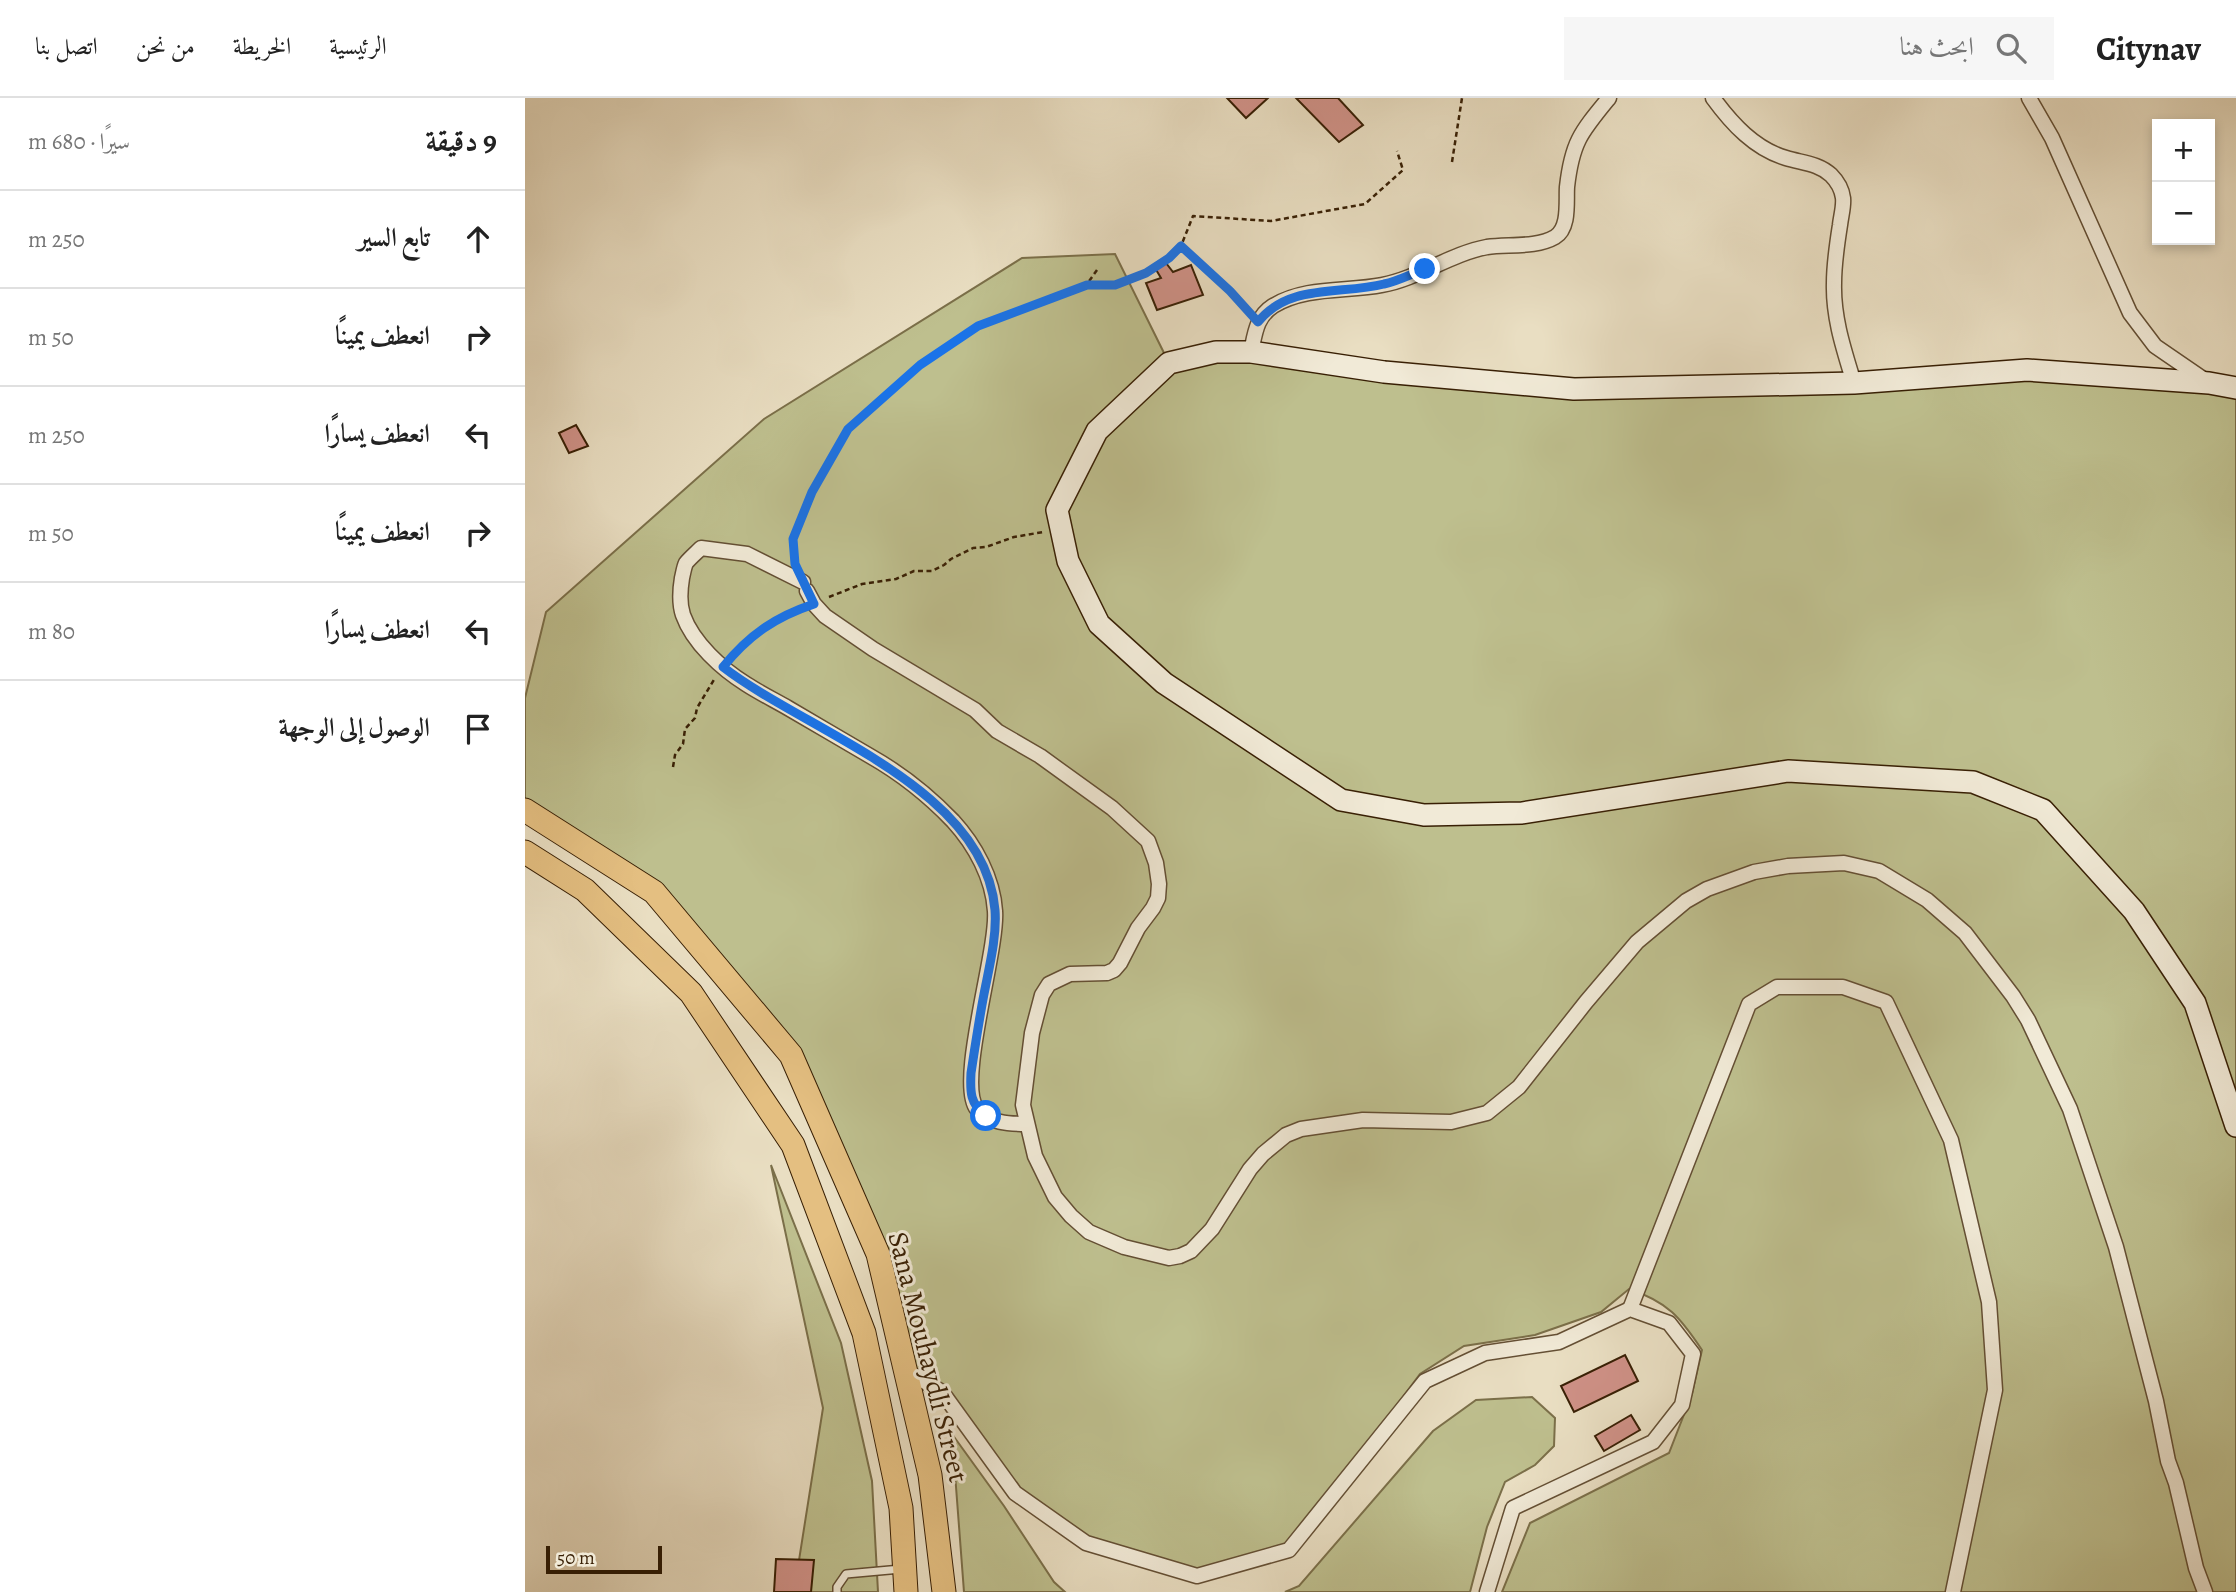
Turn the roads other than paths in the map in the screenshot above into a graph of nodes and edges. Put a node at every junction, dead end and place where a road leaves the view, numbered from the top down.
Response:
1 (1609, 98) edge
2 (1713, 98) edge
3 (2029, 98) edge
4 (1251, 352) junction
5 (1854, 383) junction
6 (2209, 383) junction
7 (2236, 388) edge
8 (525, 810) edge
9 (525, 852) edge
10 (1026, 1124) junction
11 (2236, 1126) edge
12 (1630, 1309) junction
13 (905, 1370) junction
14 (906, 1581) edge
15 (837, 1592) edge
16 (944, 1592) edge
17 (1487, 1592) edge
18 (1953, 1592) edge
19 (2205, 1592) edge

1 - 4 street
2 - 5 street
3 - 6 street
4 - 5 street
4 - 11 street
5 - 6 street
6 - 7 street
8 - 13 main road, Sana Mouhaydli Street
9 - 14 main road, Sana Mouhaydli Street
10 - 10 street
10 - 19 street
12 - 13 street
12 - 17 street
12 - 18 street
13 - 16 main road, Sana Mouhaydli Street
14 - 15 lane

